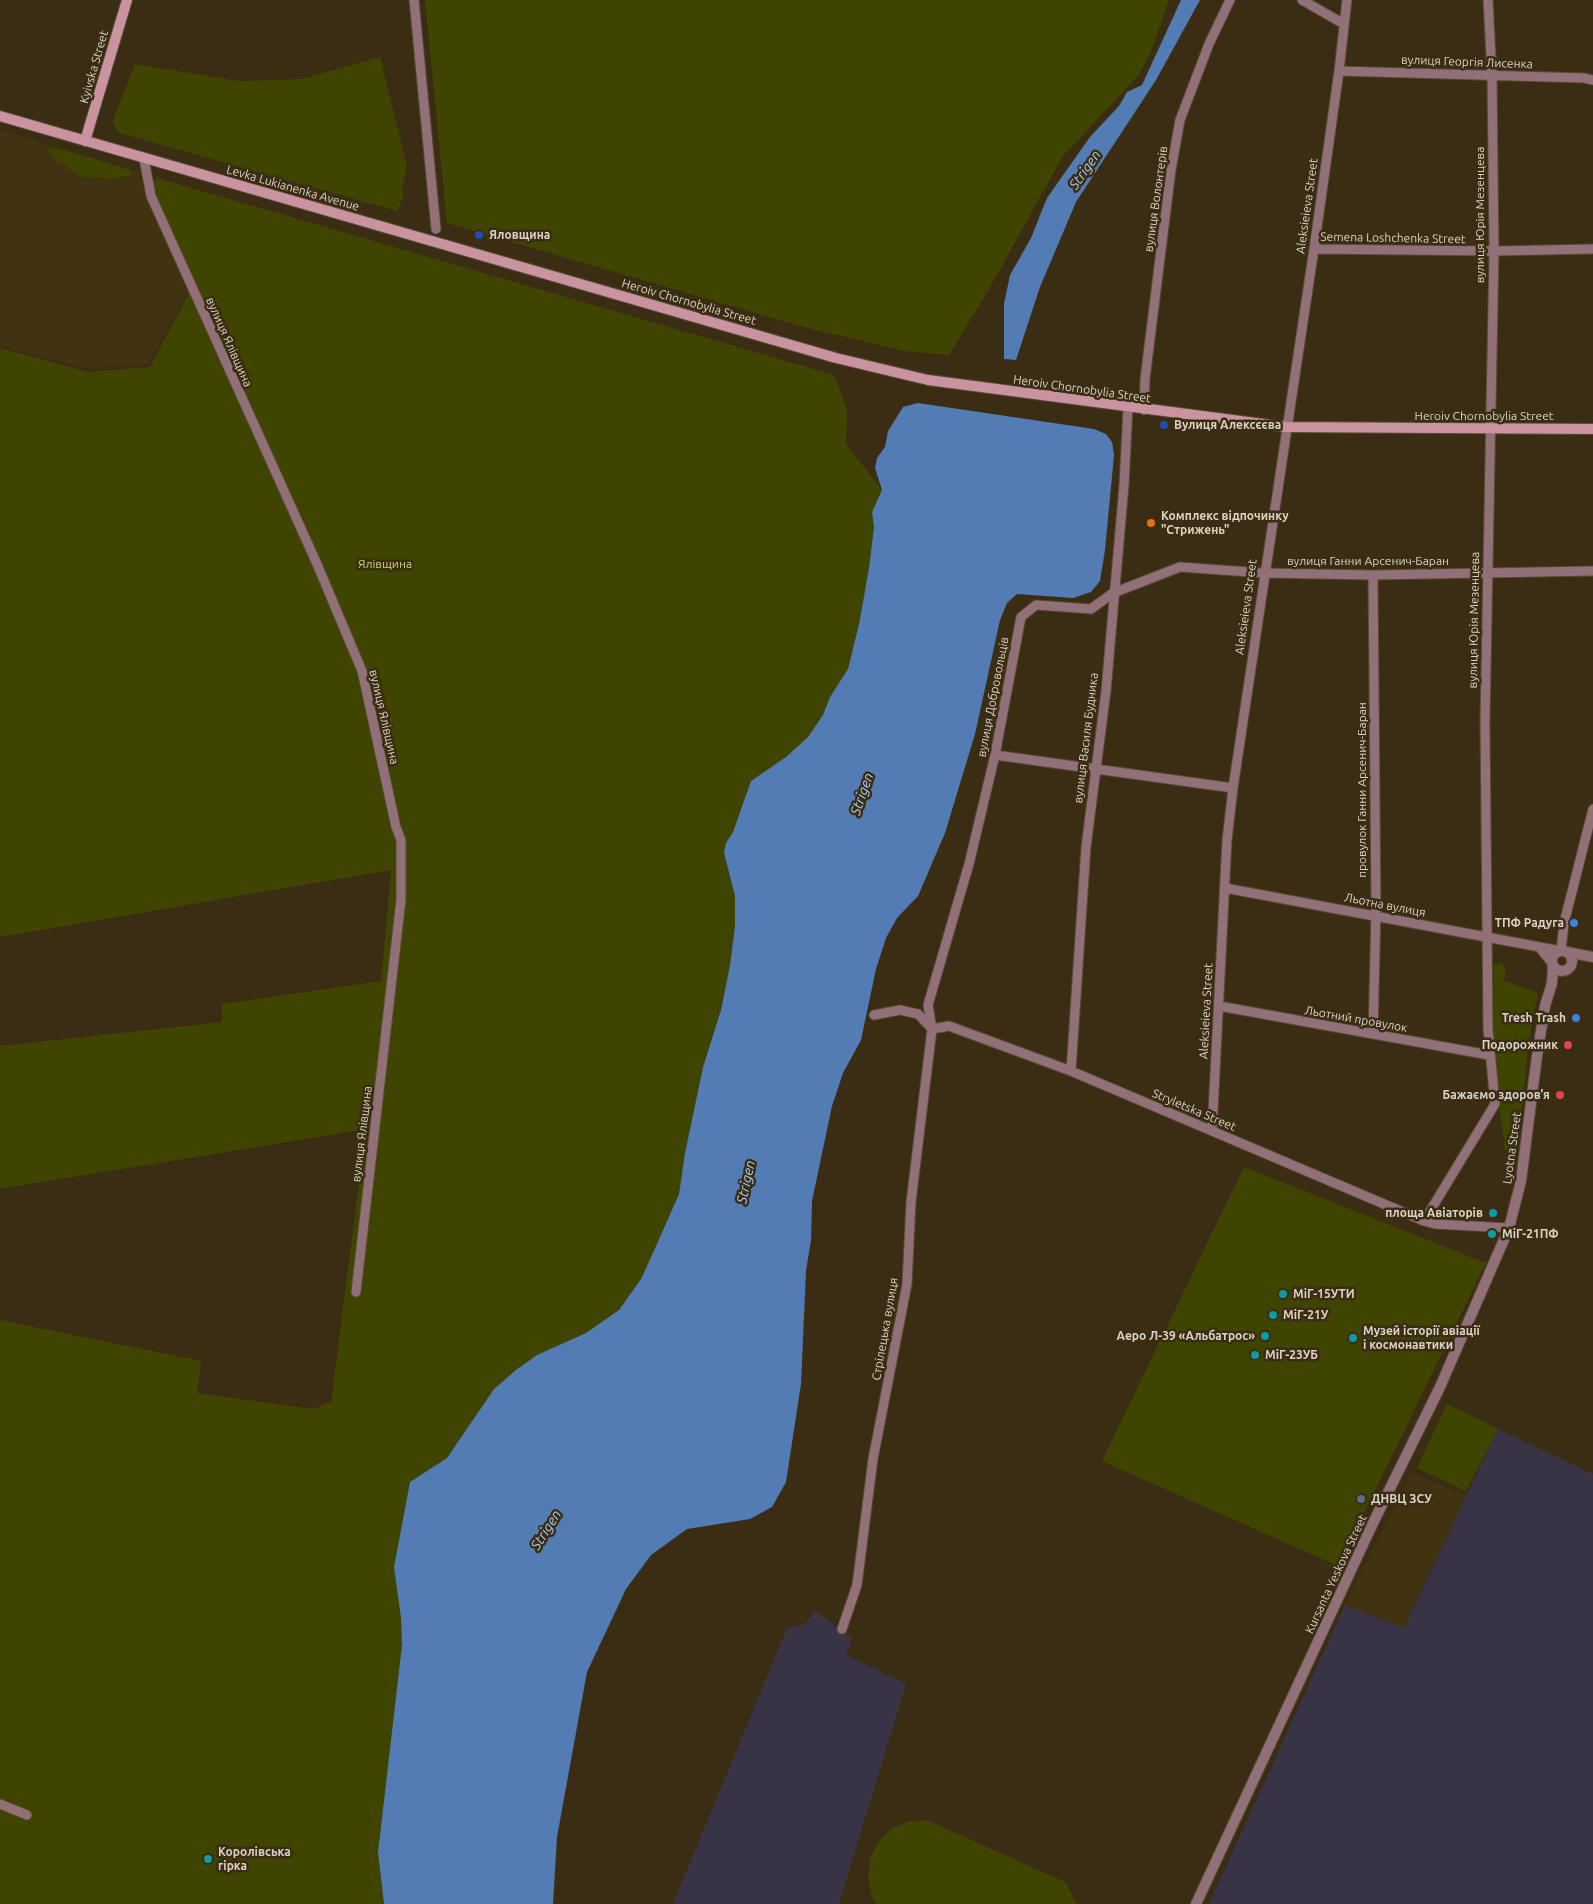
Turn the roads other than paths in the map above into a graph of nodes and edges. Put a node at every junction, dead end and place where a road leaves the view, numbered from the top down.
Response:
1 (127, 0) edge
2 (414, 0) edge
3 (1230, 0) edge
4 (1302, 0) edge
5 (1346, 0) edge
6 (1488, 0) edge
7 (1344, 24) junction
8 (1339, 71) junction
9 (1492, 76) junction
10 (1593, 80) edge
11 (0, 116) edge
12 (85, 142) junction
13 (144, 159) junction
14 (436, 229) dead end
15 (1593, 248) edge
16 (1314, 249) junction
17 (1494, 251) junction
18 (580, 283) joint
19 (1128, 408) junction
20 (1144, 410) junction
21 (1286, 427) junction
22 (1490, 429) junction
23 (1593, 429) edge
24 (1593, 570) edge
25 (1264, 573) junction
26 (1487, 573) junction
27 (1373, 575) junction
28 (1113, 593) junction
29 (996, 755) junction
30 (1096, 770) junction
31 (1233, 788) junction
32 (1593, 809) edge
33 (1226, 888) junction
34 (1375, 916) junction
35 (1488, 937) junction
36 (1540, 948) junction
37 (1564, 952) junction
38 (1592, 957) edge
39 (1553, 964) junction
40 (1568, 969) junction
41 (1552, 983) junction
42 (1218, 1006) junction
43 (874, 1016) dead end
44 (932, 1029) junction
45 (1373, 1034) junction
46 (1489, 1055) junction
47 (1071, 1071) junction
48 (1212, 1131) junction
49 (1424, 1221) junction
50 (1509, 1228) junction
51 (356, 1292) dead end
52 (842, 1629) dead end
53 (0, 1804) edge
54 (28, 1815) dead end
55 (1196, 1904) edge

1 - 12 main road, Kyivska Street
2 - 14 street
3 - 20 street, вулиця Волонтерів
4 - 7 street
5 - 7 street, Aleksieieva Street
6 - 9 street, вулиця Юрія Мезенцева
7 - 8 street, Aleksieieva Street
8 - 9 street, вулиця Георгія Лисенка
8 - 16 street, Aleksieieva Street
9 - 10 street, вулиця Георгія Лисенка
9 - 17 street, вулиця Юрія Мезенцева
11 - 12 main road, Levka Lukianenka Avenue
12 - 13 main road, Levka Lukianenka Avenue
13 - 18 main road, Levka Lukianenka Avenue
13 - 51 street, вулиця Ялівщина
15 - 17 street, Semena Loshchenka Street
16 - 17 street, Semena Loshchenka Street
16 - 21 street, Aleksieieva Street
17 - 22 street, вулиця Юрія Мезенцева
18 - 19 main road, Heroiv Chornobylia Street
19 - 20 main road, Heroiv Chornobylia Street
19 - 28 street, вулиця Василя Будника
20 - 21 main road, Heroiv Chornobylia Street
21 - 22 main road, Heroiv Chornobylia Street
21 - 25 street, Aleksieieva Street
22 - 23 main road, Heroiv Chornobylia Street
22 - 26 street, вулиця Юрія Мезенцева
24 - 26 street, вулиця Ганни Арсенич-Баран
25 - 27 street, вулиця Ганни Арсенич-Баран
25 - 28 street, вулиця Добровольців
25 - 31 street, Aleksieieva Street
26 - 27 street, вулиця Ганни Арсенич-Баран
26 - 35 street, вулиця Юрія Мезенцева
27 - 34 street, провулок Ганни Арсенич-Баран
28 - 29 street, вулиця Добровольців
28 - 30 street, вулиця Василя Будника
29 - 30 street
29 - 44 street, вулиця Добровольців
30 - 31 street
30 - 47 street, вулиця Василя Будника
31 - 33 street, Aleksieieva Street
32 - 37 street
33 - 34 street, Льотна вулиця
33 - 42 street, Aleksieieva Street
34 - 35 street, Льотна вулиця
34 - 45 street, провулок Ганни Арсенич-Баран
35 - 36 street, Льотна вулиця
35 - 46 street, вулиця Юрія Мезенцева
36 - 37 street, Льотна вулиця
36 - 39 street
37 - 38 street, Льотна вулиця
37 - 39 street
37 - 40 street
38 - 40 street, Льотна вулиця
39 - 40 street
39 - 41 street
40 - 41 street, Льотна вулиця
41 - 50 street, Lyotna Street
42 - 45 street, Льотний провулок
42 - 48 street, Aleksieieva Street
43 - 44 street
44 - 47 street, Stryletska Street
44 - 52 street, Стрілецька вулиця
45 - 46 street, Льотний провулок
46 - 49 street, вулиця Юрія Мезенцева
47 - 48 street, Stryletska Street
48 - 49 street, Stryletska Street
49 - 50 street, Stryletska Street
50 - 55 street, Kursanta Yeskova Street
53 - 54 street

